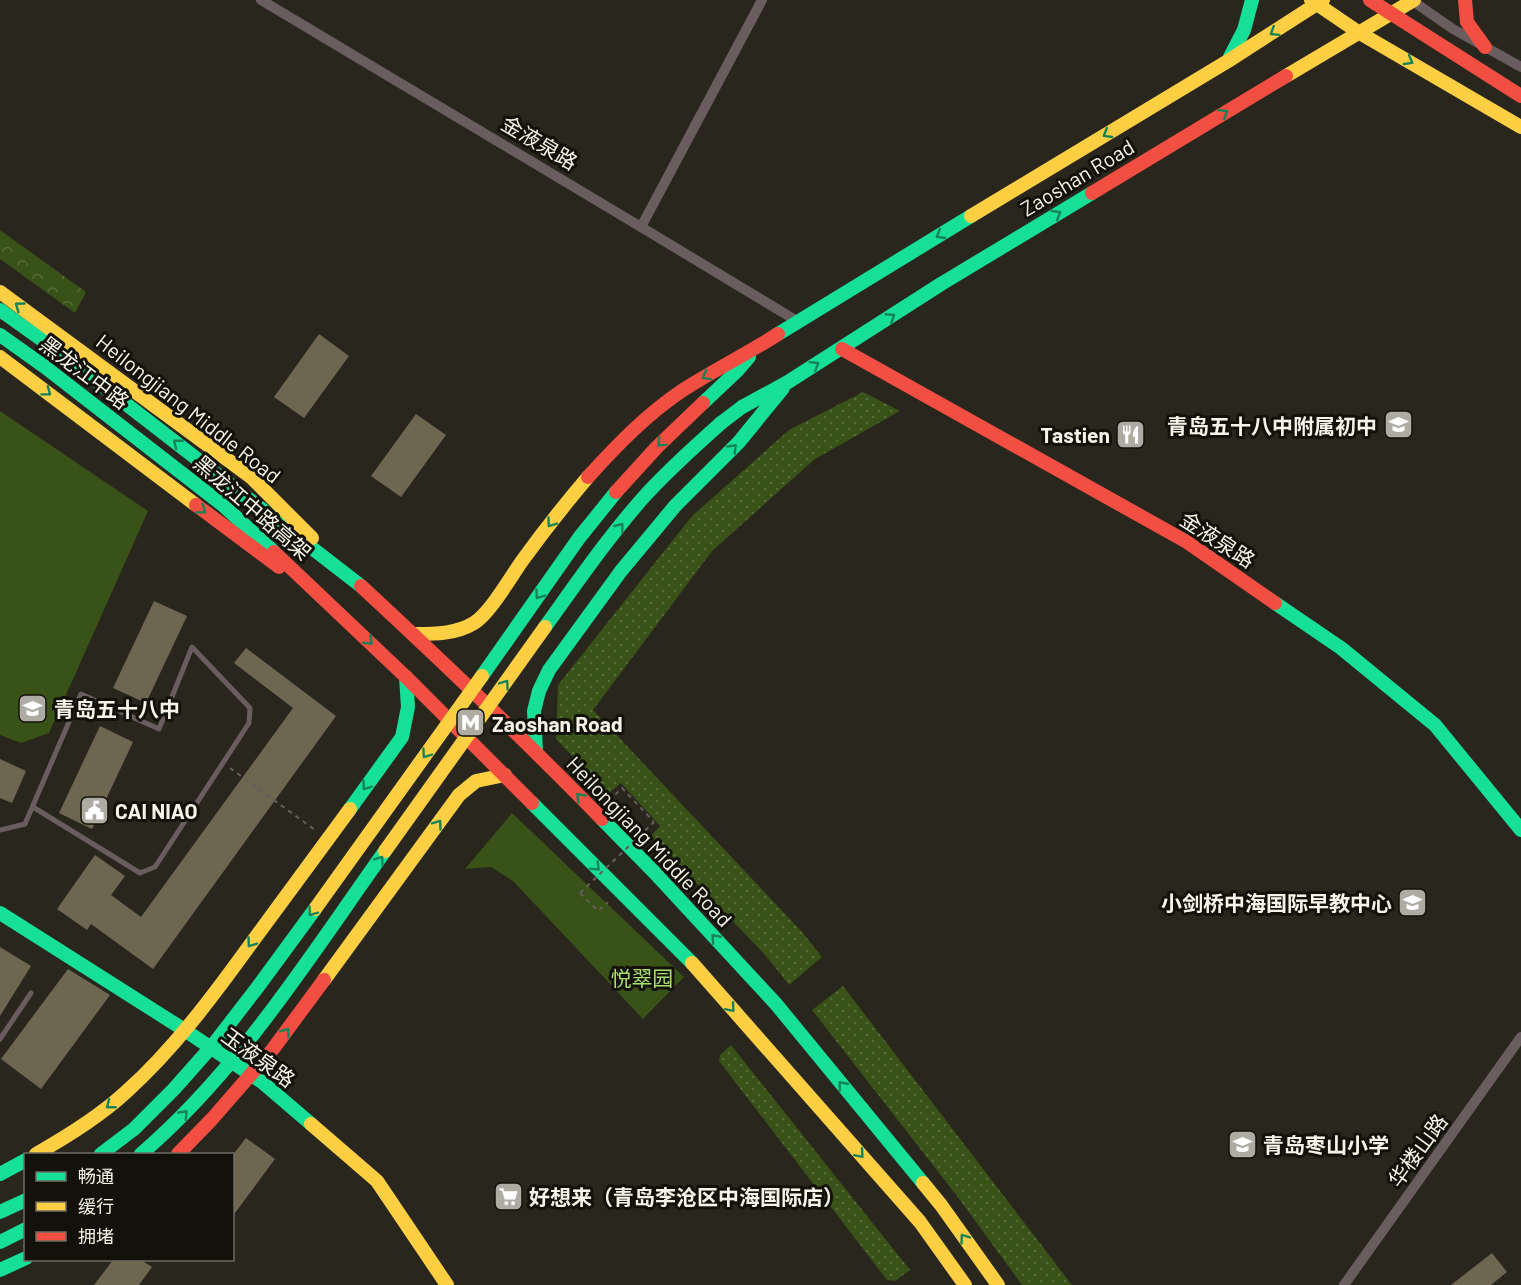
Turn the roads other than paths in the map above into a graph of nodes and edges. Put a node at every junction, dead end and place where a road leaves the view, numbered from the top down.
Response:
1 (261, 0) edge
2 (762, 0) edge
3 (1252, 0) edge
4 (1370, 0) edge
5 (1412, 0) edge
6 (1465, 0) edge
7 (1317, 1) edge
8 (1391, 14) junction
9 (1358, 32) junction
10 (1485, 47) junction
11 (1228, 60) junction
12 (1521, 67) edge
13 (1521, 96) edge
14 (1521, 127) edge
15 (642, 227) junction
16 (0, 292) edge
17 (0, 310) edge
18 (797, 321) junction
19 (0, 335) edge
20 (757, 347) junction
21 (842, 349) junction
22 (0, 357) edge
23 (788, 382) junction
24 (156, 427) joint
25 (144, 443) joint
26 (356, 581) junction
27 (332, 606) junction
28 (415, 634) junction
29 (406, 677) junction
30 (536, 752) junction
31 (505, 775) junction
32 (33, 807) junction
33 (0, 830) edge
34 (1521, 830) edge
35 (0, 913) edge
36 (31, 993) dead end
37 (183, 1029) junction
38 (1521, 1037) edge
39 (0, 1039) edge
40 (252, 1075) junction
41 (39, 1153) edge
42 (104, 1153) edge
43 (143, 1153) edge
44 (180, 1153) edge
45 (24, 1161) edge
46 (0, 1174) edge
47 (24, 1201) edge
48 (0, 1212) edge
49 (24, 1230) edge
50 (0, 1242) edge
51 (24, 1259) edge
52 (0, 1270) edge
53 (447, 1285) edge
54 (965, 1285) edge
55 (998, 1285) edge
56 (1344, 1285) edge

1 - 15 street, 金液泉路
2 - 15 street
3 - 11 main road
4 - 8 main road
5 - 8 main road, Zaoshan Road
5 - 10 street
6 - 10 main road
7 - 9 main road
7 -> 11 main road, Zaoshan Road
8 - 9 main road, Zaoshan Road
8 - 13 main road
9 -> 14 main road
21 -> 9 main road, Zaoshan Road
10 - 12 street
11 -> 18 main road, Zaoshan Road
15 - 18 street, 金液泉路
26 -> 16 main road, Heilongjiang Middle Road
17 - 24 main road, 黑龙江中路
18 - 20 main road, Zaoshan Road
19 - 25 main road, 黑龙江中路
20 -> 28 main road, Zaoshan Road
20 -> 42 main road, Zaoshan Road, bridge
23 -> 21 main road, Zaoshan Road
21 - 34 main road, 金液泉路
22 -> 27 main road
30 -> 23 main road, Zaoshan Road
43 -> 23 main road, Zaoshan Road, bridge
26 -> 24 main road, 黑龙江中路高架
25 - 27 main road, 黑龙江中路高架
26 - 28 main road, Heilongjiang Middle Road
27 -> 29 main road
28 - 30 main road, Heilongjiang Middle Road
29 - 31 main road
29 -> 37 main road
55 -> 30 main road, Heilongjiang Middle Road
40 -> 31 main road
31 -> 54 main road
32 - 32 lane
32 - 33 lane
35 - 37 main road, 玉液泉路
36 - 39 lane
37 - 40 main road, 玉液泉路
37 -> 41 main road
38 - 56 street, 华楼山路
40 - 44 main road
40 - 53 main road, 玉液泉路
45 - 46 main road
47 - 48 main road
49 - 50 main road
51 - 52 main road

